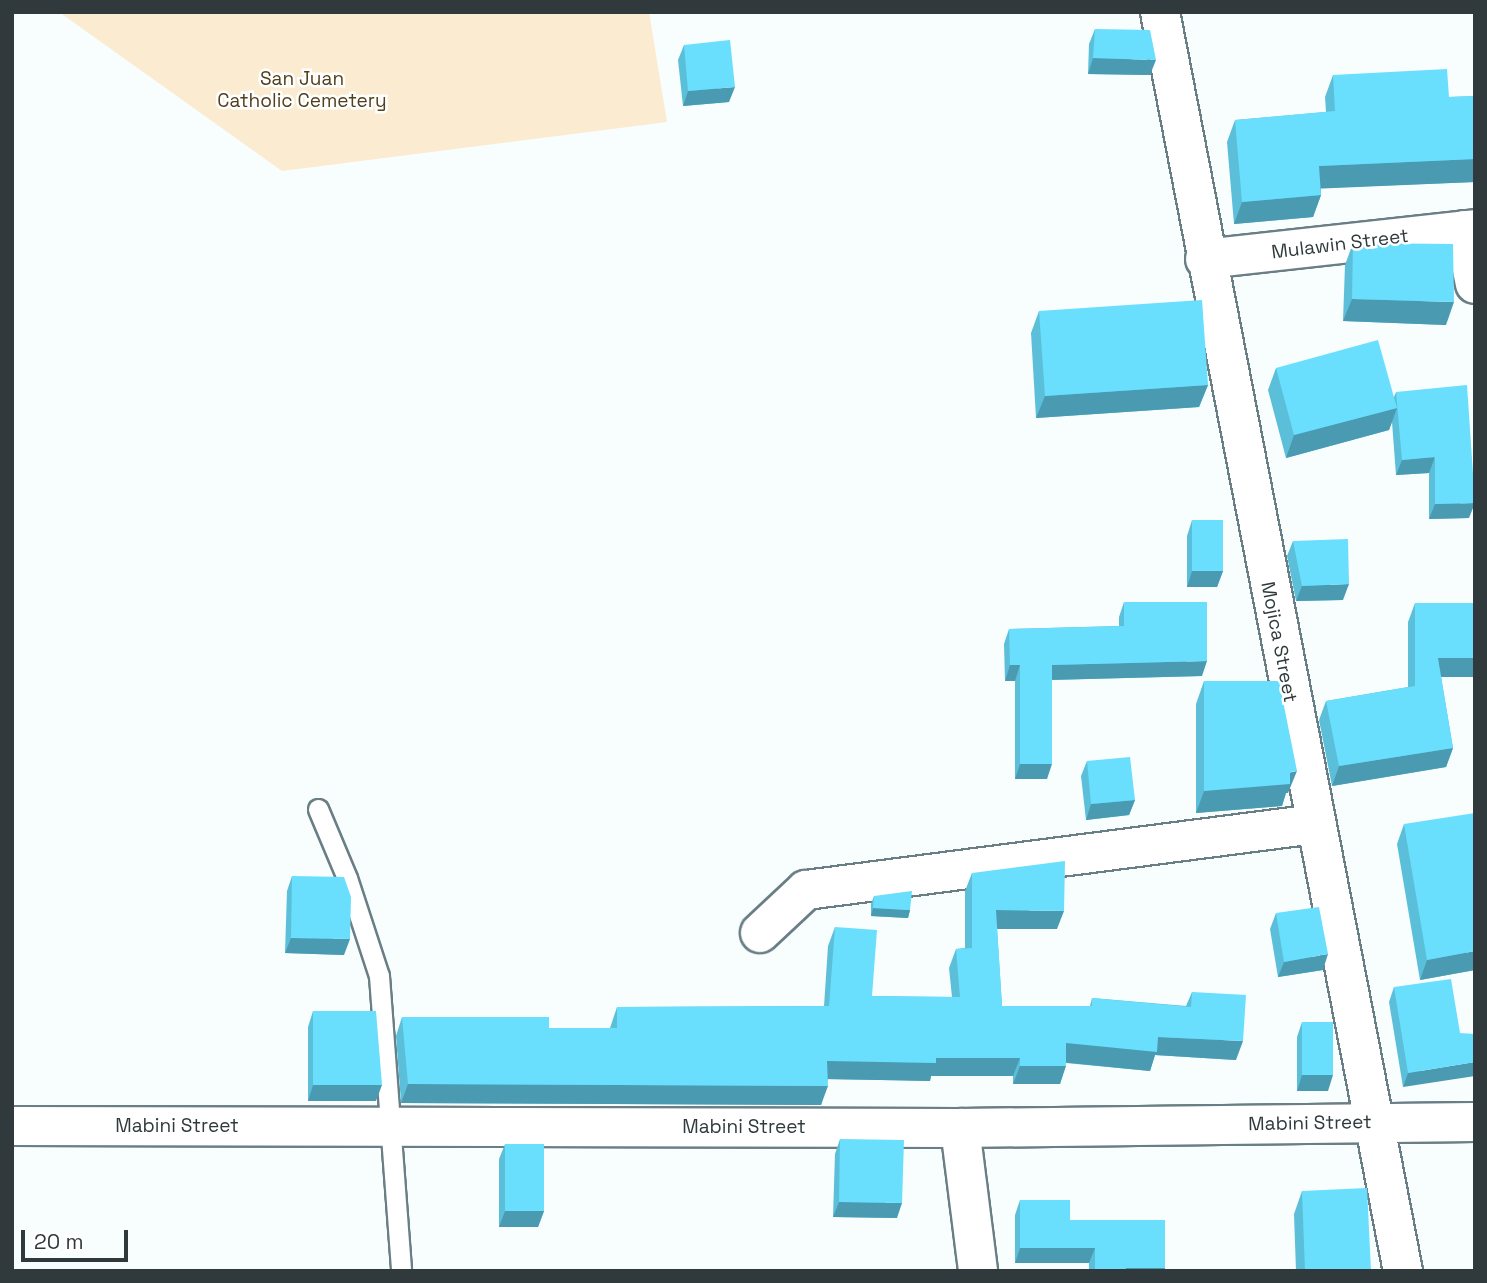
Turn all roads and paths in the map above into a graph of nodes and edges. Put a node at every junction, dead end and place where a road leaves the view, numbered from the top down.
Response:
1 (1160, 12) edge
2 (1469, 229) edge
3 (1205, 260) junction
4 (1475, 284) edge
5 (318, 809) dead end
6 (1315, 824) junction
7 (760, 933) dead end
8 (1475, 1122) edge
9 (1373, 1123) junction
10 (12, 1126) edge
11 (390, 1127) junction
12 (960, 1128) junction
13 (401, 1271) edge
14 (978, 1271) edge
15 (1402, 1271) edge

1 - 3 street, Mojica Street
2 - 3 street, Mulawin Street
2 - 4 street
3 - 6 street, Mojica Street
5 - 11 lane
6 - 7 street
6 - 9 street, Mojica Street
8 - 9 street, Mabini Street
9 - 12 street, Mabini Street
9 - 15 street, Mojica Street
10 - 11 street, Mabini Street
11 - 12 street, Mabini Street
11 - 13 lane
12 - 14 street

